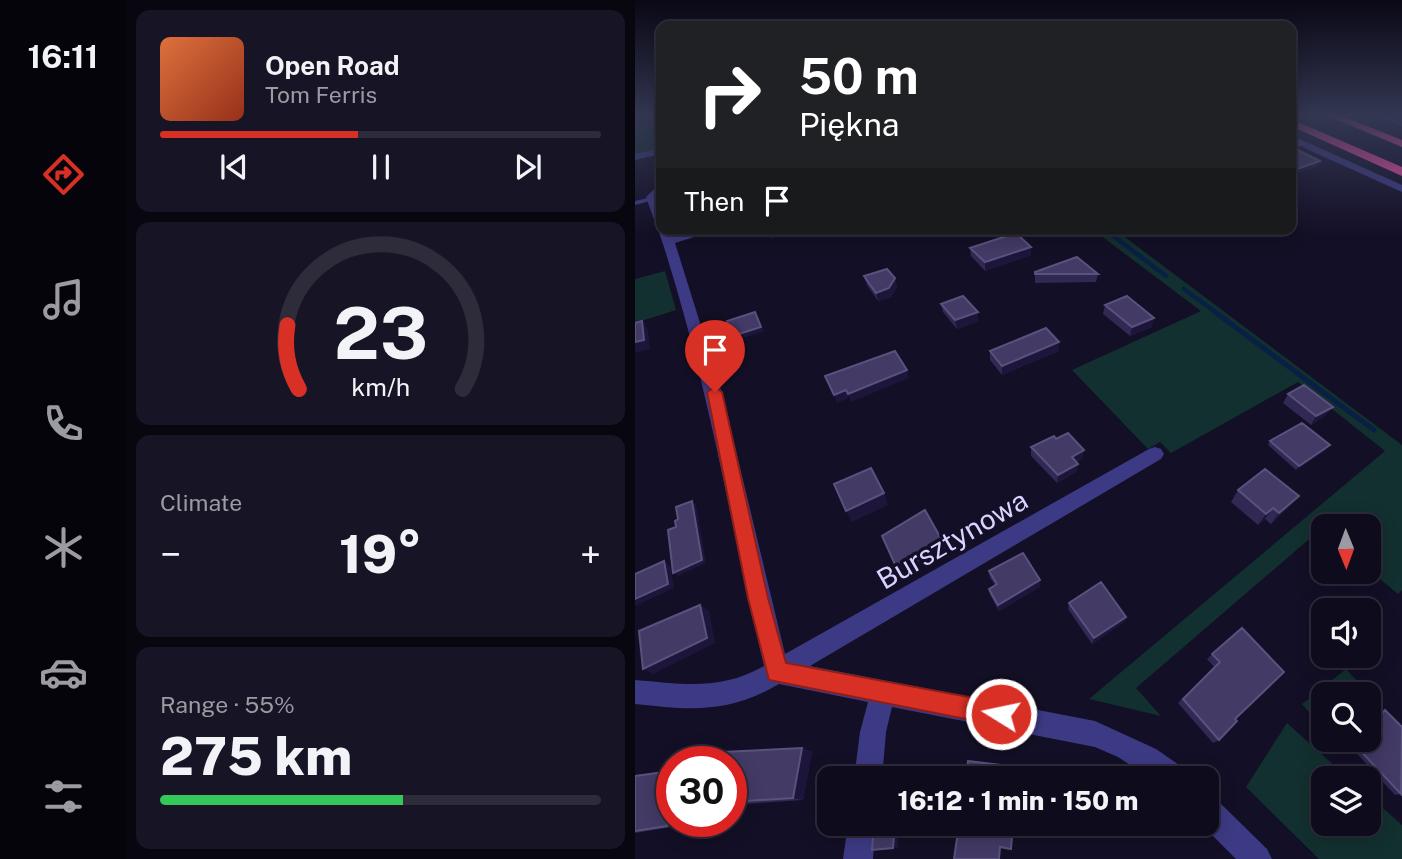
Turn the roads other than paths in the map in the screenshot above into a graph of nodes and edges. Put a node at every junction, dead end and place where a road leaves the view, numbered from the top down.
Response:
1 (1330, 156) edge
2 (1367, 156) edge
3 (1402, 172) edge
4 (1402, 189) edge
5 (656, 191) edge
6 (652, 199) junction
7 (635, 203) edge
8 (656, 209) edge
9 (666, 235) edge
10 (1155, 454) dead end
11 (777, 672) junction
12 (635, 692) edge
13 (882, 694) junction
14 (869, 766) edge
15 (1159, 766) edge
16 (1219, 822) edge
17 (861, 836) edge
18 (858, 859) edge
19 (1257, 859) edge

1 - 4 street
2 - 3 highway
5 - 6 street
6 - 7 lane
6 - 8 street
9 - 11 street
10 - 11 street, Bursztynowa
11 - 12 street, Bursztynowa
11 - 13 street
13 - 14 street
13 - 15 street
16 - 19 street
17 - 18 street

